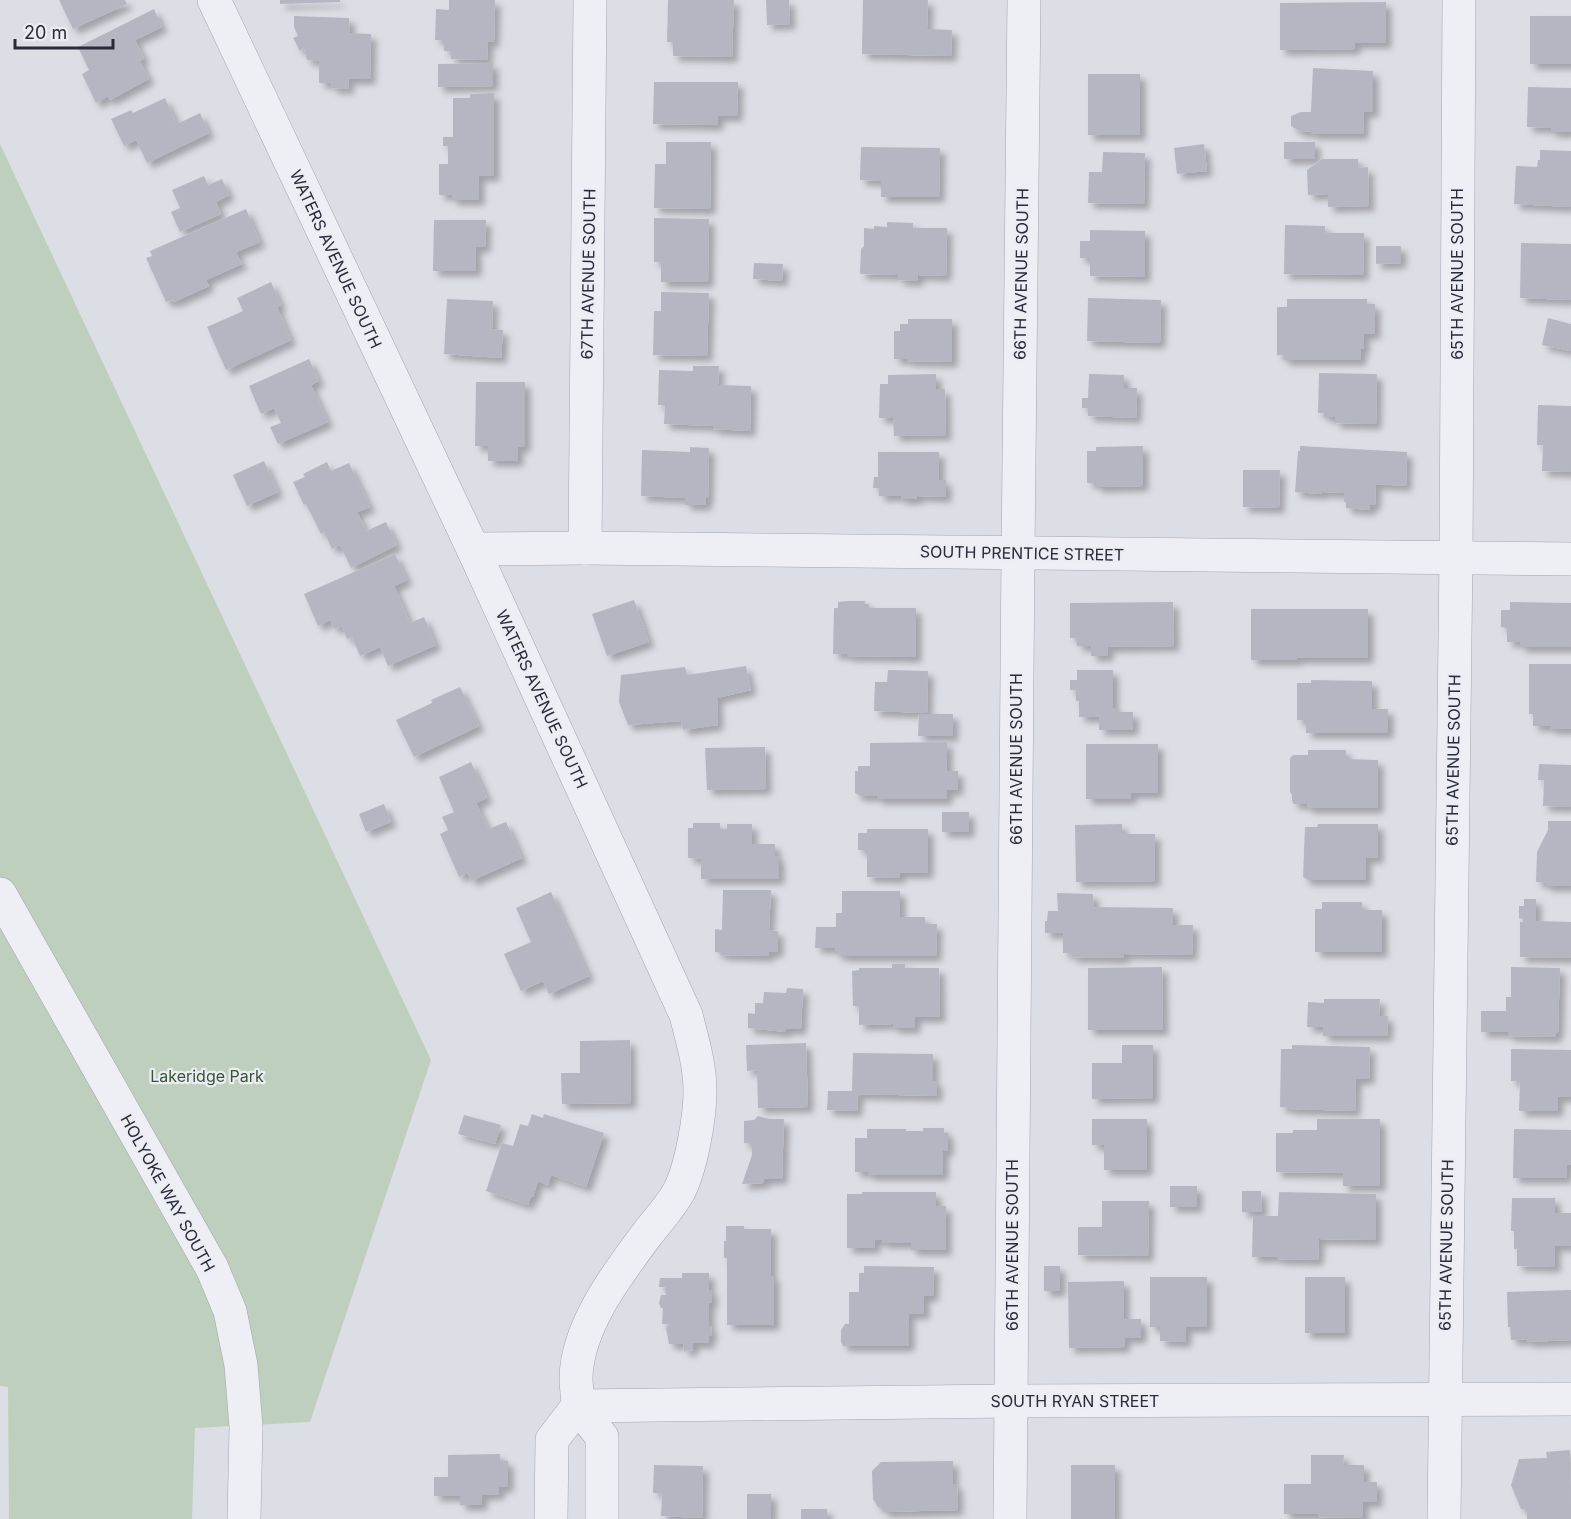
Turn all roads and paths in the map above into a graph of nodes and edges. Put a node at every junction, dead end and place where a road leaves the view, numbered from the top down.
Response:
1 (214, 0) edge
2 (590, 0) edge
3 (1024, 0) edge
4 (1459, 0) edge
5 (585, 548) junction
6 (473, 549) junction
7 (1018, 553) junction
8 (1456, 558) junction
9 (1571, 559) edge
10 (0, 894) edge
11 (1571, 1399) edge
12 (1444, 1400) junction
13 (1011, 1401) junction
14 (578, 1406) junction
15 (244, 1519) edge
16 (551, 1519) edge
17 (602, 1519) edge
18 (1010, 1519) edge
19 (1444, 1519) edge

1 - 6 street, WATERS AVENUE SOUTH
2 - 5 street, 67TH AVENUE SOUTH
3 - 7 street, 66TH AVENUE SOUTH
4 - 8 street, 65TH AVENUE SOUTH
5 - 6 street, SOUTH PRENTICE STREET
5 - 7 street, SOUTH PRENTICE STREET
6 - 14 street, WATERS AVENUE SOUTH
7 - 8 street, SOUTH PRENTICE STREET
7 - 13 street, 66TH AVENUE SOUTH
8 - 9 street, SOUTH PRENTICE STREET
8 - 12 street, 65TH AVENUE SOUTH
10 - 15 street, HOLYOKE WAY SOUTH
11 - 12 street, SOUTH RYAN STREET
12 - 13 street, SOUTH RYAN STREET
12 - 19 street, 65TH AVENUE SOUTH
13 - 14 street, SOUTH RYAN STREET
13 - 18 street, 66TH AVENUE SOUTH
14 - 16 street
14 - 17 street

